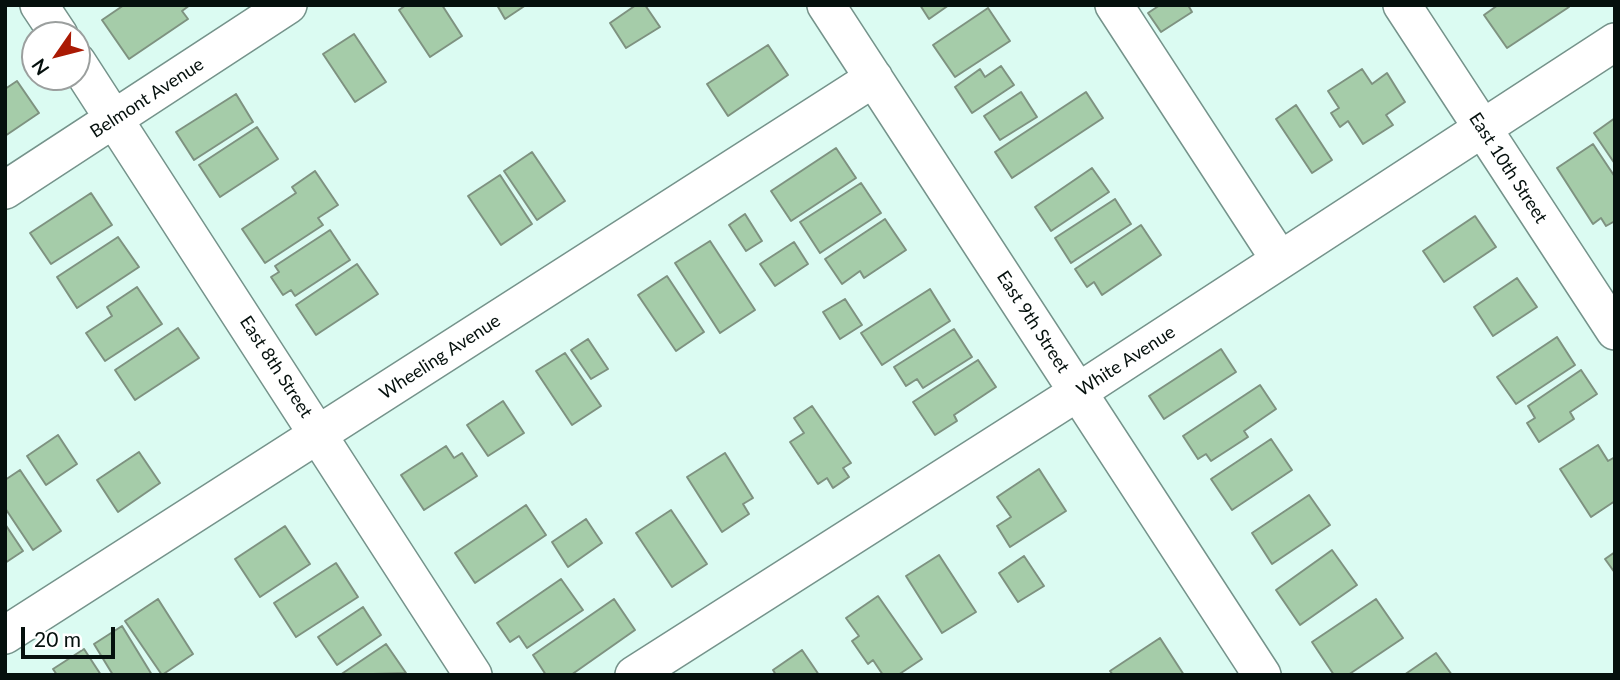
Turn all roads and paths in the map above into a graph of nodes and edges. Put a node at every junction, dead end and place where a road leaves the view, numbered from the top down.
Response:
1 (39, 5) edge
2 (288, 5) edge
3 (826, 5) edge
4 (1114, 5) edge
5 (1402, 5) edge
6 (50, 21) edge
7 (1615, 42) edge
8 (874, 78) junction
9 (91, 83) edge
10 (115, 118) junction
11 (1481, 127) junction
12 (5, 190) edge
13 (1280, 260) junction
14 (1615, 331) edge
15 (1078, 392) junction
16 (320, 434) junction
17 (5, 635) edge
18 (473, 675) edge
19 (634, 675) edge
20 (1262, 675) edge

1 - 6 street
2 - 10 street, Belmont Avenue
3 - 8 street, East 9th Street
4 - 13 street
5 - 11 street, East 10th Street
7 - 11 street, White Avenue
8 - 15 street, East 9th Street
8 - 16 street, Wheeling Avenue
9 - 10 street, East 8th Street
10 - 12 street, Belmont Avenue
10 - 16 street, East 8th Street
11 - 13 street, White Avenue
11 - 14 street, East 10th Street
13 - 15 street, White Avenue
15 - 19 street, White Avenue
15 - 20 street, East 9th Street
16 - 17 street, Wheeling Avenue
16 - 18 street, East 8th Street

